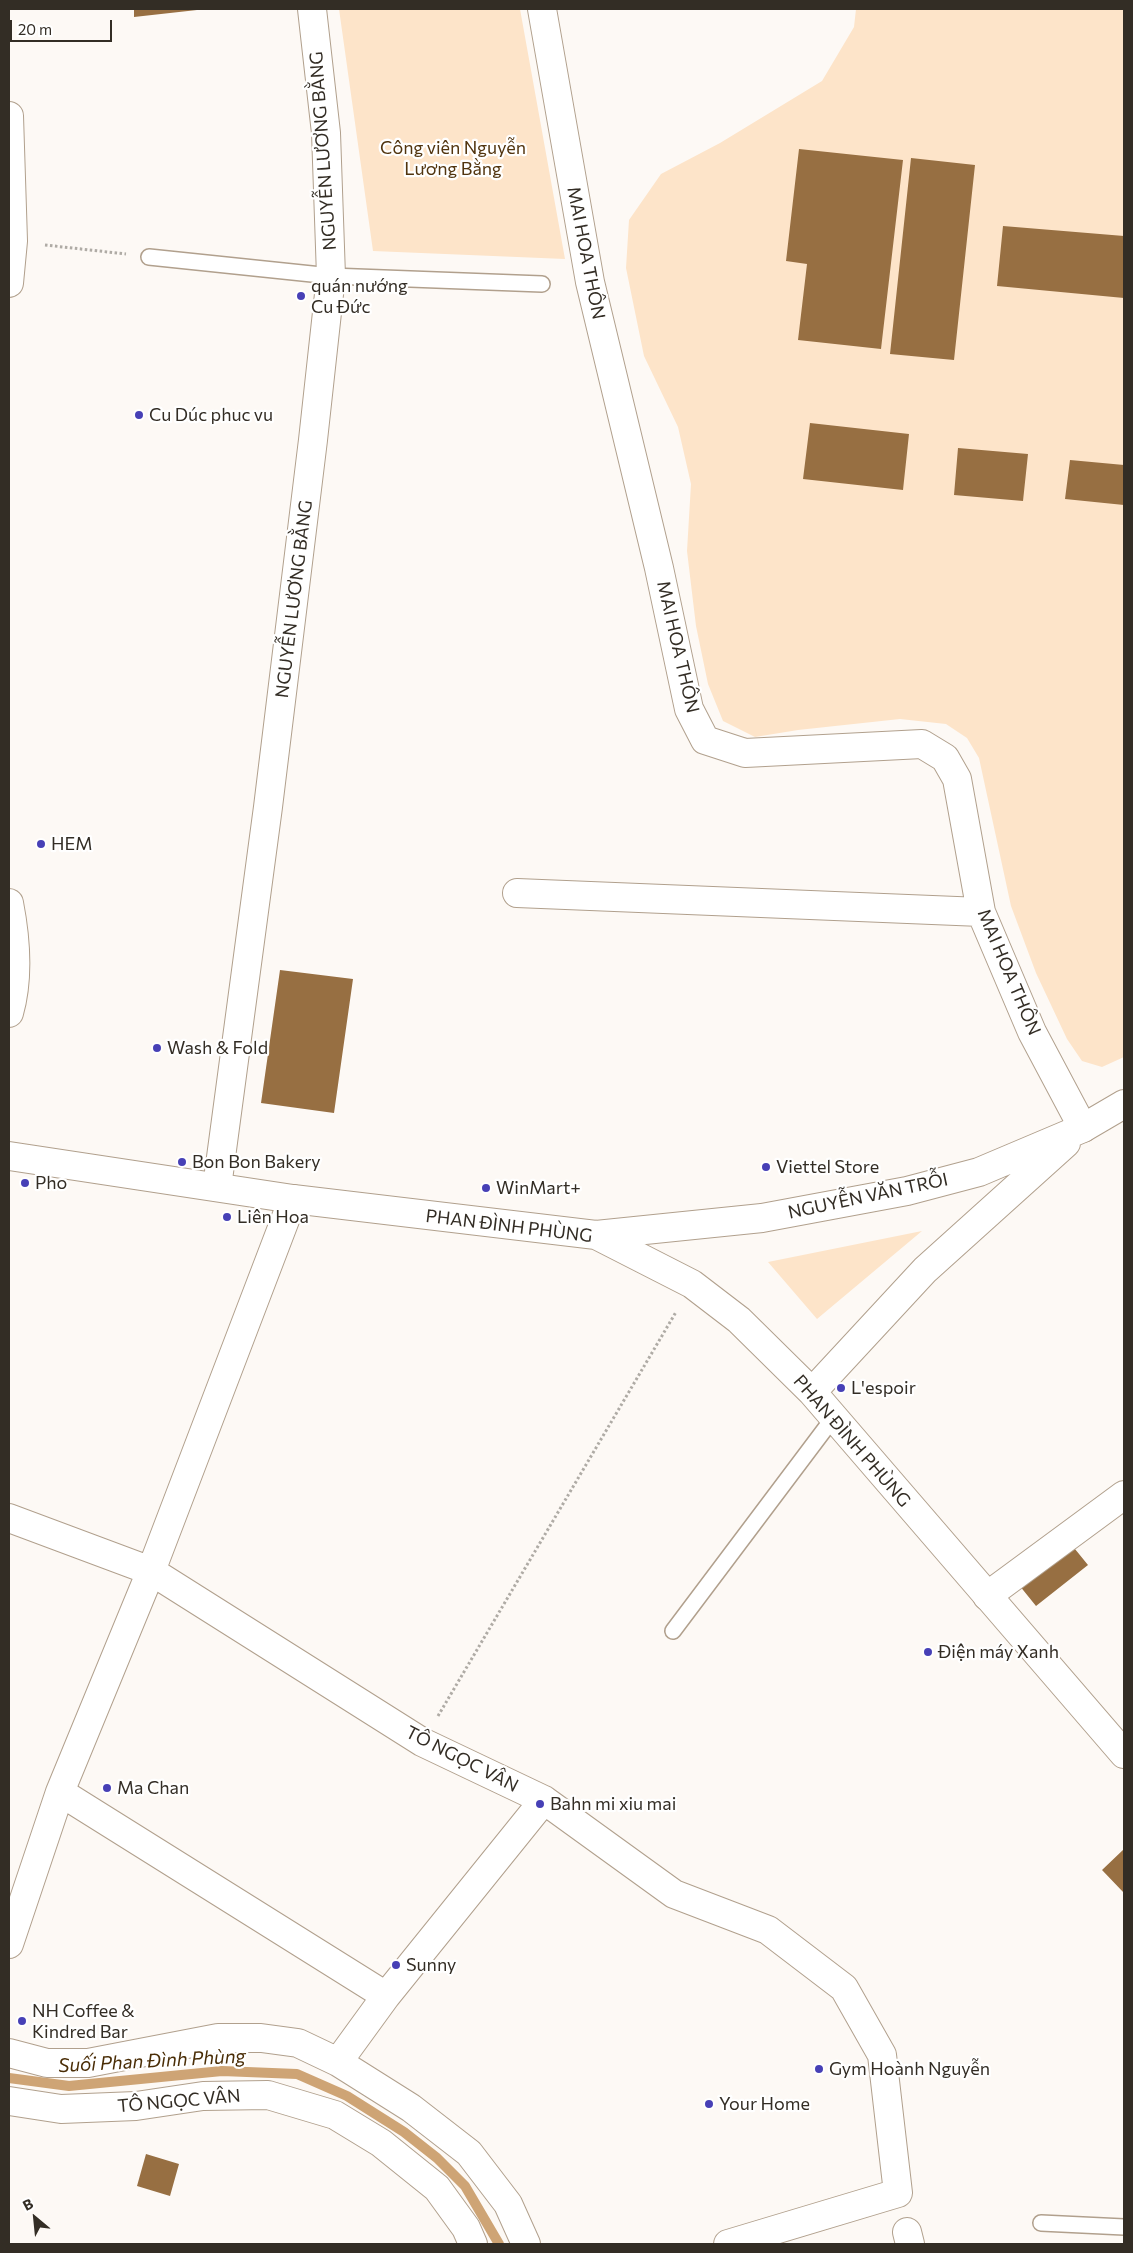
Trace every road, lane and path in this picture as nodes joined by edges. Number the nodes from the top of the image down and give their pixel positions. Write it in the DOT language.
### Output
graph roads {
  1 [pos="312,9"];
  2 [pos="542,9"];
  3 [pos="9,116"];
  4 [pos="11,241"];
  5 [pos="149,256"];
  6 [pos="331,276"];
  7 [pos="9,283"];
  8 [pos="542,284"];
  9 [pos="517,893"];
  10 [pos="9,903"];
  11 [pos="981,912"];
  12 [pos="9,1013"];
  13 [pos="1124,1104"];
  14 [pos="1083,1128"];
  15 [pos="9,1156"];
  16 [pos="217,1187"];
  17 [pos="292,1199"];
  18 [pos="596,1235"];
  19 [pos="692,1284"];
  20 [pos="812,1392"];
  21 [pos="834,1417"];
  22 [pos="1124,1495"];
  23 [pos="9,1518"];
  24 [pos="151,1572"];
  25 [pos="987,1596"];
  26 [pos="673,1631"];
  27 [pos="422,1742"];
  28 [pos="1124,1754"];
  29 [pos="60,1792"];
  30 [pos="544,1800"];
  31 [pos="9,1944"];
  32 [pos="386,1996"];
  33 [pos="9,2053"];
  34 [pos="338,2062"];
  35 [pos="9,2101"];
  36 [pos="1041,2223"];
  37 [pos="1124,2227"];
  38 [pos="473,2244"];
  39 [pos="526,2244"];
  40 [pos="728,2244"];
  1 -- 6 [label="street, NGUYỄN LƯƠNG BẰNG"];
  2 -- 11 [label="street, MAI HOA THÔN"];
  3 -- 4 [label="street"];
  4 -- 5 [label="path"];
  4 -- 7 [label="street"];
  5 -- 6 [label="lane"];
  6 -- 8 [label="lane"];
  6 -- 16 [label="street, NGUYỄN LƯƠNG BẰNG"];
  9 -- 11 [label="street"];
  10 -- 12 [label="street"];
  11 -- 14 [label="street, MAI HOA THÔN"];
  13 -- 14 [label="street, NGUYỄN VĂN TRỖI"];
  14 -- 18 [label="street, NGUYỄN VĂN TRỖI"];
  14 -- 20 [label="street"];
  15 -- 16 [label="street, PHAN ĐÌNH PHÙNG"];
  16 -- 17 [label="street, PHAN ĐÌNH PHÙNG"];
  17 -- 18 [label="street, PHAN ĐÌNH PHÙNG"];
  17 -- 24 [label="street"];
  18 -- 19 [label="street, PHAN ĐÌNH PHÙNG"];
  19 -- 20 [label="street, PHAN ĐÌNH PHÙNG"];
  19 -- 27 [label="path"];
  20 -- 21 [label="street, PHAN ĐÌNH PHÙNG"];
  21 -- 25 [label="street, PHAN ĐÌNH PHÙNG"];
  21 -- 26 [label="lane"];
  22 -- 25 [label="street"];
  23 -- 24 [label="street, TÔ NGỌC VÂN"];
  24 -- 27 [label="street, TÔ NGỌC VÂN"];
  24 -- 29 [label="street"];
  25 -- 28 [label="street, PHAN ĐÌNH PHÙNG"];
  27 -- 30 [label="street, TÔ NGỌC VÂN"];
  29 -- 31 [label="street"];
  29 -- 32 [label="street"];
  30 -- 32 [label="street"];
  30 -- 40 [label="street, TÔ NGỌC VÂN"];
  32 -- 34 [label="street"];
  33 -- 34 [label="street"];
  34 -- 39 [label="street"];
  35 -- 38 [label="street, TÔ NGỌC VÂN"];
  36 -- 37 [label="lane"];
}
